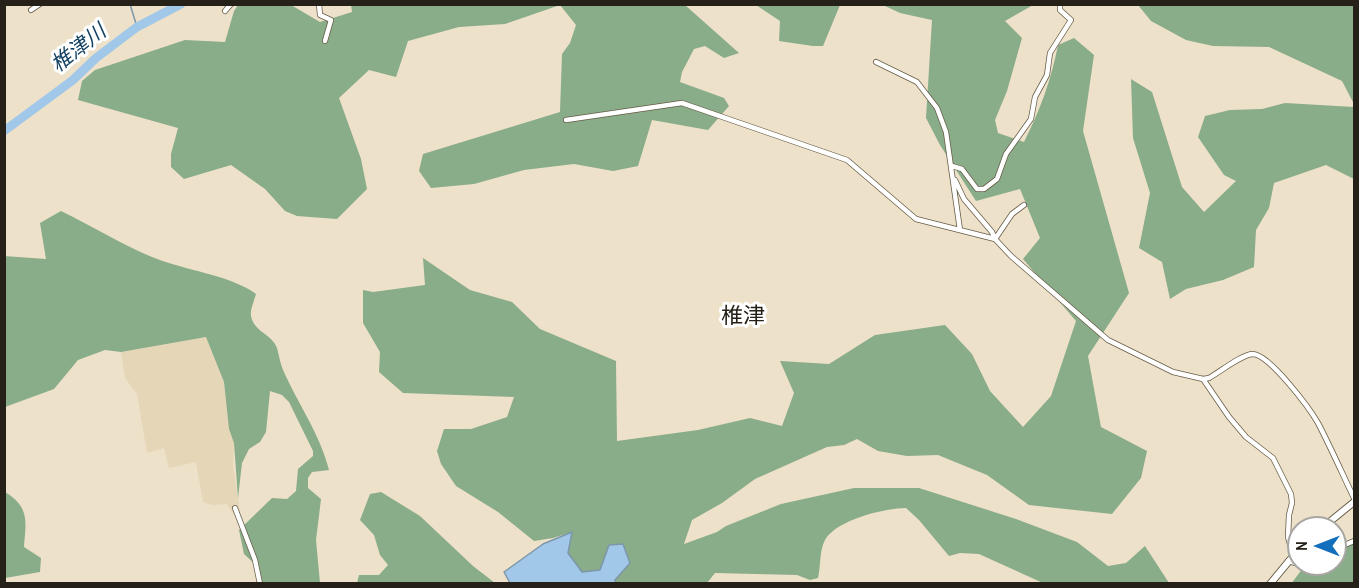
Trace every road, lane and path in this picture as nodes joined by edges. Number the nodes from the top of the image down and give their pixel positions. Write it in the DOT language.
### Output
graph roads {
  1 [pos="40,4"];
  2 [pos="231,4"];
  3 [pos="319,4"];
  4 [pos="1060,4"];
  5 [pos="31,10"];
  6 [pos="225,11"];
  7 [pos="325,41"];
  8 [pos="876,62"];
  9 [pos="566,120"];
  10 [pos="952,166"];
  11 [pos="953,175"];
  12 [pos="963,197"];
  13 [pos="956,198"];
  14 [pos="1024,205"];
  15 [pos="960,230"];
  16 [pos="995,239"];
  17 [pos="1203,379"];
  18 [pos="1354,500"];
  19 [pos="235,508"];
  20 [pos="1289,516"];
  21 [pos="1336,516"];
  22 [pos="1287,563"];
  23 [pos="260,584"];
  24 [pos="1270,584"];
  1 -- 5 [label="street"];
  2 -- 6 [label="street"];
  3 -- 7 [label="street"];
  4 -- 10 [label="street"];
  8 -- 10 [label="street"];
  9 -- 15 [label="street"];
  10 -- 11 [label="street"];
  11 -- 12 [label="street"];
  11 -- 13 [label="street"];
  12 -- 13 [label="street"];
  12 -- 16 [label="street"];
  13 -- 15 [label="street"];
  14 -- 16 [label="street"];
  15 -- 16 [label="street"];
  16 -- 17 [label="street"];
  17 -- 18 [label="street"];
  17 -- 20 [label="street"];
  18 -- 21 [label="street"];
  19 -- 23 [label="street"];
  22 -- 24 [label="street"];
}
